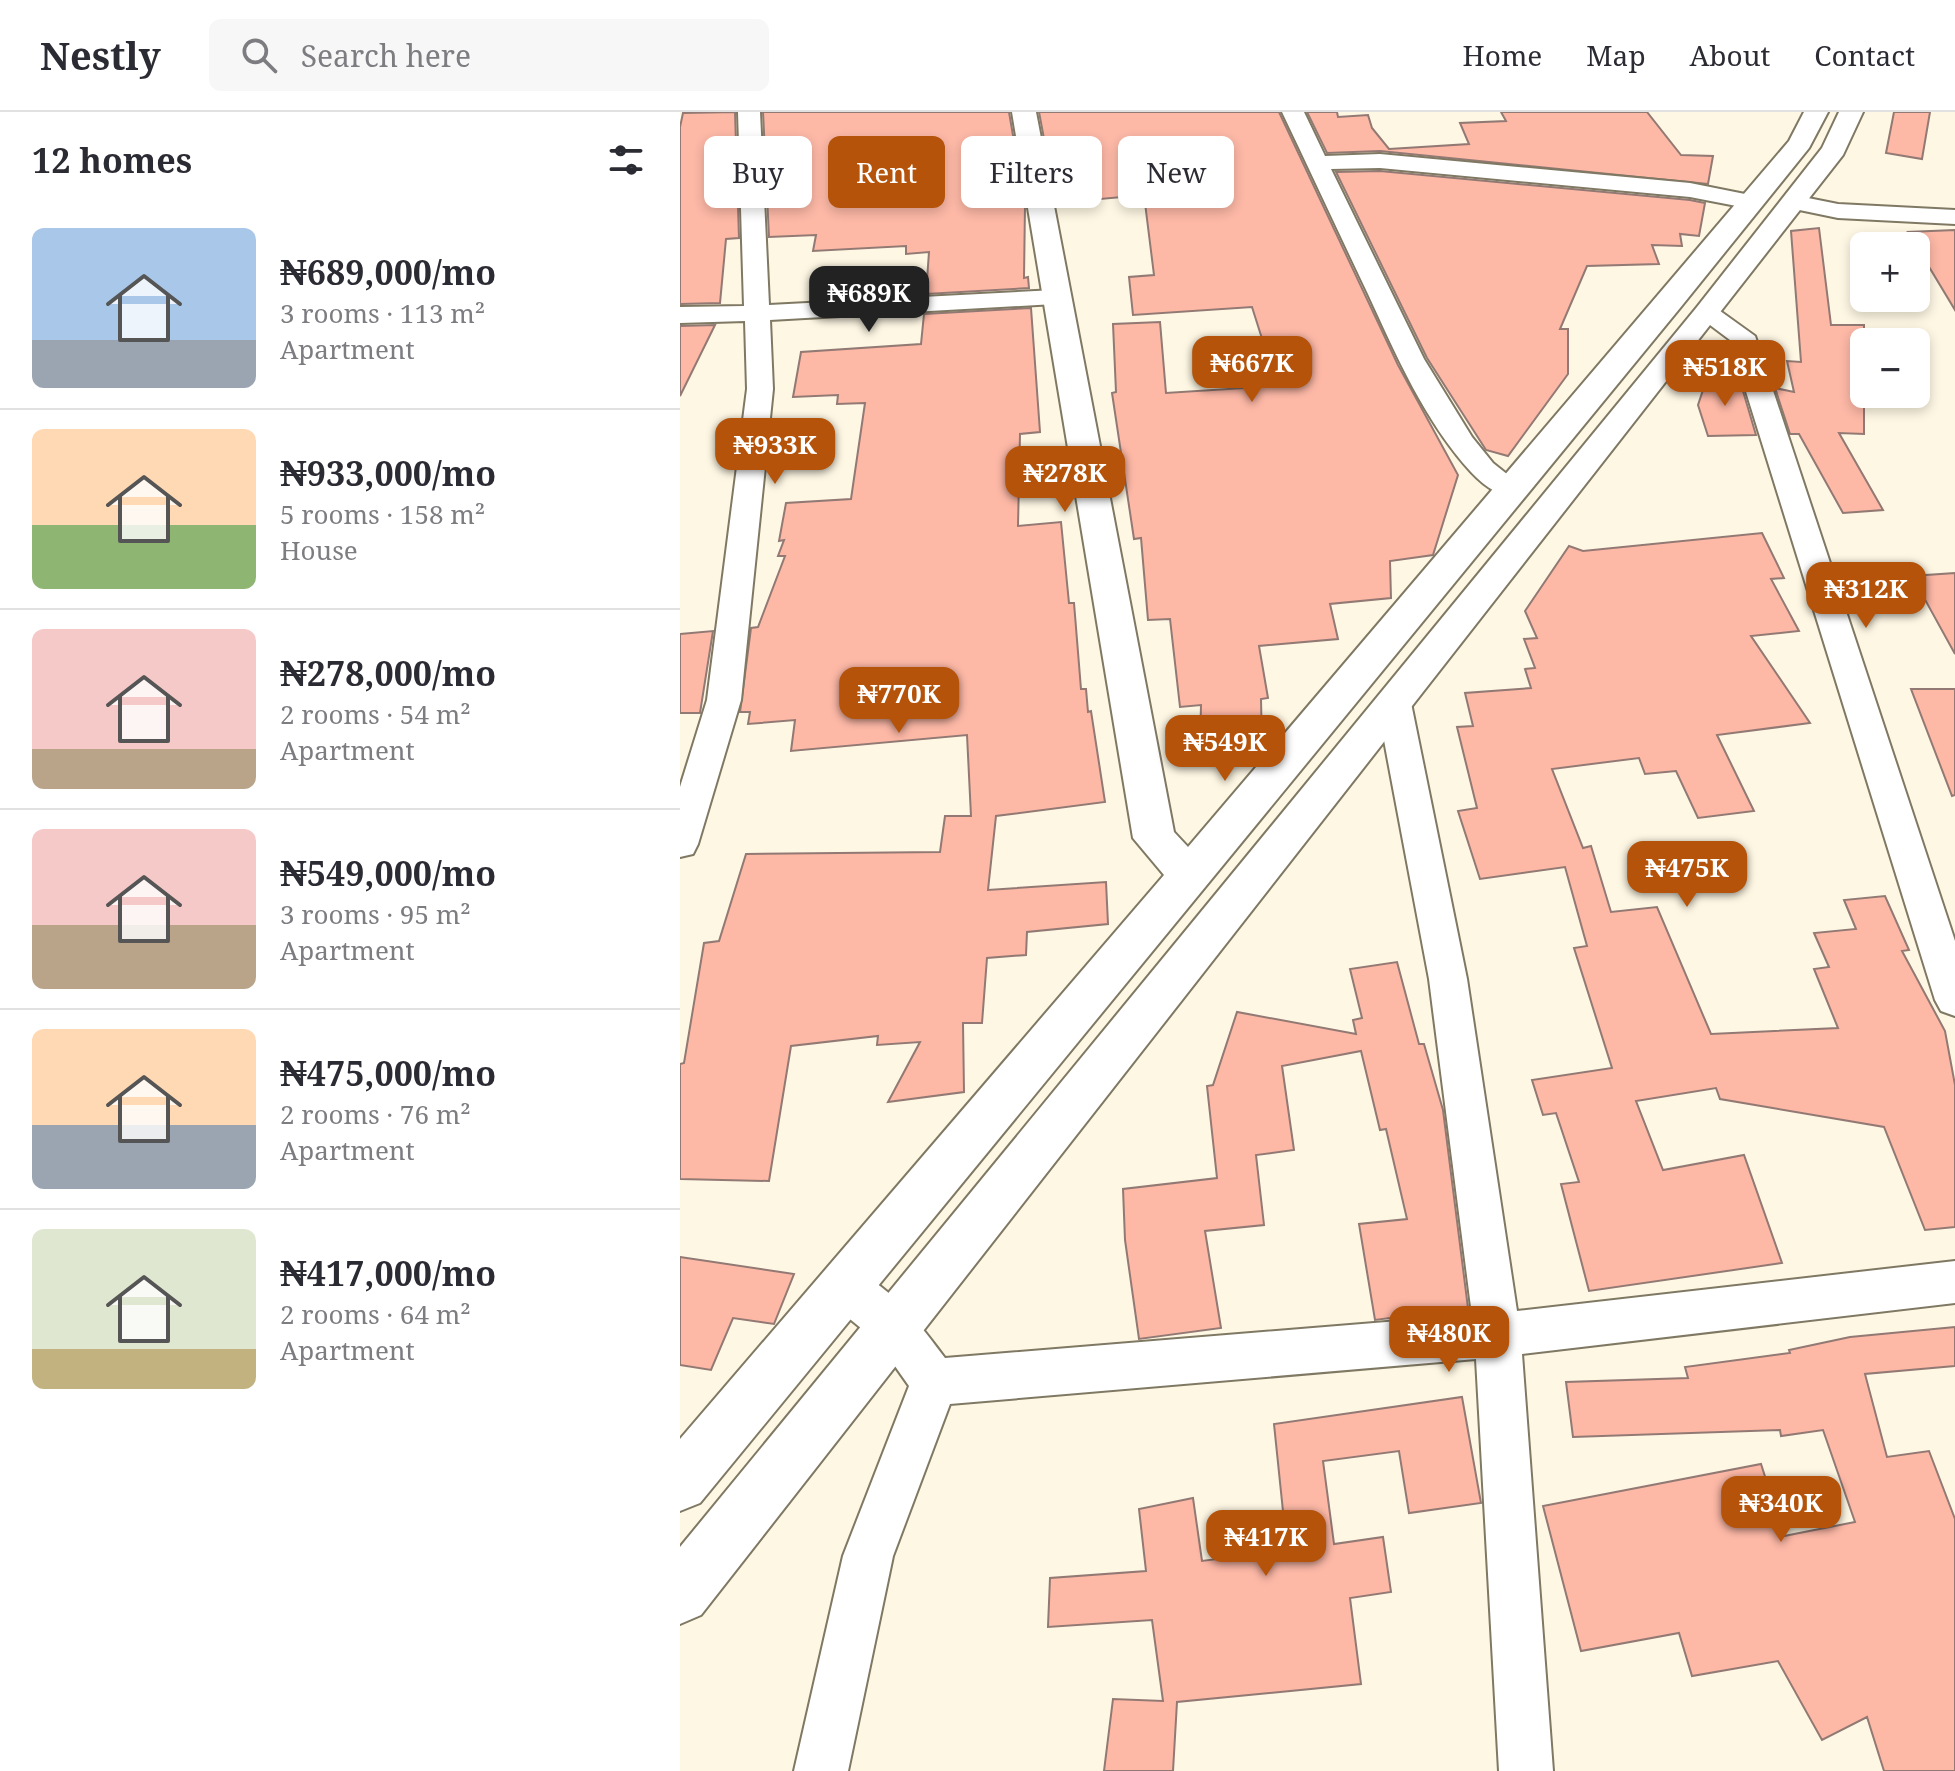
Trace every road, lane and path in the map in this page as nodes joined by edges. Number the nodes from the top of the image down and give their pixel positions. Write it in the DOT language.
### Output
graph roads {
  1 [pos="749,112"];
  2 [pos="1024,112"];
  3 [pos="1293,112"];
  4 [pos="1816,112"];
  5 [pos="1851,112"];
  6 [pos="1320,163"];
  7 [pos="1752,202"];
  8 [pos="1793,202"];
  9 [pos="1955,217"];
  10 [pos="1055,297"];
  11 [pos="756,312"];
  12 [pos="1707,313"];
  13 [pos="680,315"];
  14 [pos="1513,490"];
  15 [pos="1394,703"];
  16 [pos="680,844"];
  17 [pos="1190,875"];
  18 [pos="1955,1000"];
  19 [pos="1955,1282"];
  20 [pos="845,1287"];
  21 [pos="894,1327"];
  22 [pos="1498,1335"];
  23 [pos="934,1382"];
  24 [pos="680,1483"];
  25 [pos="680,1594"];
  26 [pos="821,1771"];
  27 [pos="1526,1771"];
  1 -- 11 [label="street"];
  2 -- 10 [label="main road"];
  3 -- 6 [label="street"];
  4 -- 7 [label="main road"];
  5 -- 8 [label="main road"];
  6 -- 7 [label="street"];
  6 -- 14 [label="street"];
  7 -- 14 [label="main road"];
  8 -- 9 [label="street"];
  8 -- 12 [label="main road"];
  10 -- 11 [label="street"];
  10 -- 17 [label="main road"];
  11 -- 13 [label="street"];
  11 -- 16 [label="street"];
  12 -- 15 [label="main road"];
  12 -- 18 [label="street"];
  14 -- 17 [label="main road"];
  15 -- 21 [label="main road"];
  15 -- 22 [label="street"];
  17 -- 20 [label="main road"];
  19 -- 22 [label="street"];
  20 -- 21 [label="street"];
  20 -- 24 [label="main road"];
  21 -- 23 [label="street"];
  21 -- 25 [label="main road"];
  22 -- 23 [label="street"];
  22 -- 27 [label="street"];
  23 -- 26 [label="street"];
}
